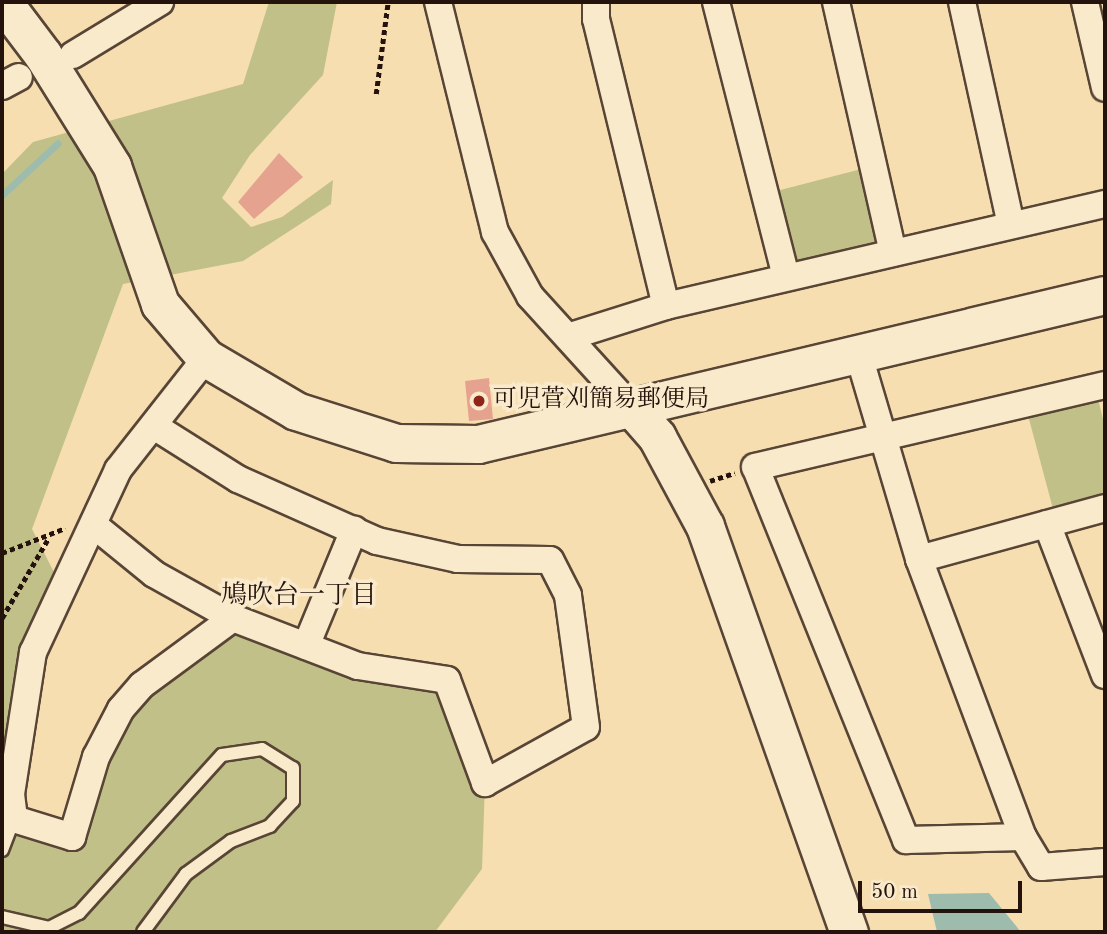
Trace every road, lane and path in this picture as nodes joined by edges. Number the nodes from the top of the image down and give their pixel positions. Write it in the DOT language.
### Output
graph roads {
  1 [pos="3,2"];
  2 [pos="160,2"];
  3 [pos="388,2"];
  4 [pos="438,2"];
  5 [pos="596,2"];
  6 [pos="716,2"];
  7 [pos="836,2"];
  8 [pos="962,2"];
  9 [pos="1085,2"];
  10 [pos="73,55"];
  11 [pos="1105,88"];
  12 [pos="376,94"];
  13 [pos="1105,204"];
  14 [pos="1011,225"];
  15 [pos="893,253"];
  16 [pos="786,277"];
  17 [pos="1105,295"];
  18 [pos="666,306"];
  19 [pos="571,336"];
  20 [pos="859,356"];
  21 [pos="206,358"];
  22 [pos="1105,385"];
  23 [pos="631,407"];
  24 [pos="154,426"];
  25 [pos="881,439"];
  26 [pos="755,467"];
  27 [pos="686,488"];
  28 [pos="1105,508"];
  29 [pos="1047,524"];
  30 [pos="95,526"];
  31 [pos="354,530"];
  32 [pos="48,539"];
  33 [pos="2,553"];
  34 [pos="919,559"];
  35 [pos="2,618"];
  36 [pos="233,618"];
  37 [pos="306,646"];
  38 [pos="1105,675"];
  39 [pos="14,819"];
  40 [pos="1023,837"];
  41 [pos="2,850"];
  42 [pos="1105,862"];
  43 [pos="2,917"];
  44 [pos="845,919"];
  45 [pos="143,932"];
  1 -- 21 [label="street"];
  2 -- 10 [label="street"];
  3 -- 12 [label="path"];
  4 -- 19 [label="street"];
  5 -- 18 [label="street"];
  6 -- 16 [label="street"];
  7 -- 15 [label="street"];
  8 -- 14 [label="street"];
  9 -- 11 [label="street"];
  13 -- 14 [label="street"];
  14 -- 15 [label="street"];
  15 -- 16 [label="street"];
  16 -- 18 [label="street"];
  17 -- 20 [label="street"];
  18 -- 19 [label="street"];
  19 -- 23 [label="street"];
  20 -- 23 [label="street"];
  20 -- 25 [label="street"];
  21 -- 23 [label="street"];
  21 -- 24 [label="street"];
  22 -- 25 [label="street"];
  23 -- 27 [label="street"];
  24 -- 30 [label="street"];
  24 -- 31 [label="street"];
  25 -- 26 [label="street"];
  25 -- 34 [label="street"];
  26 -- 27 [label="path"];
  26 -- 40 [label="street"];
  27 -- 44 [label="street"];
  28 -- 29 [label="street"];
  29 -- 34 [label="street"];
  29 -- 38 [label="street"];
  30 -- 32 [label="path"];
  30 -- 36 [label="street"];
  30 -- 39 [label="street"];
  31 -- 37 [label="street"];
  31 -- 37 [label="street"];
  32 -- 33 [label="path"];
  32 -- 35 [label="path"];
  34 -- 40 [label="street"];
  36 -- 37 [label="street"];
  36 -- 39 [label="street"];
  39 -- 41 [label="lane"];
  40 -- 42 [label="street"];
  43 -- 45 [label="lane"];
}
